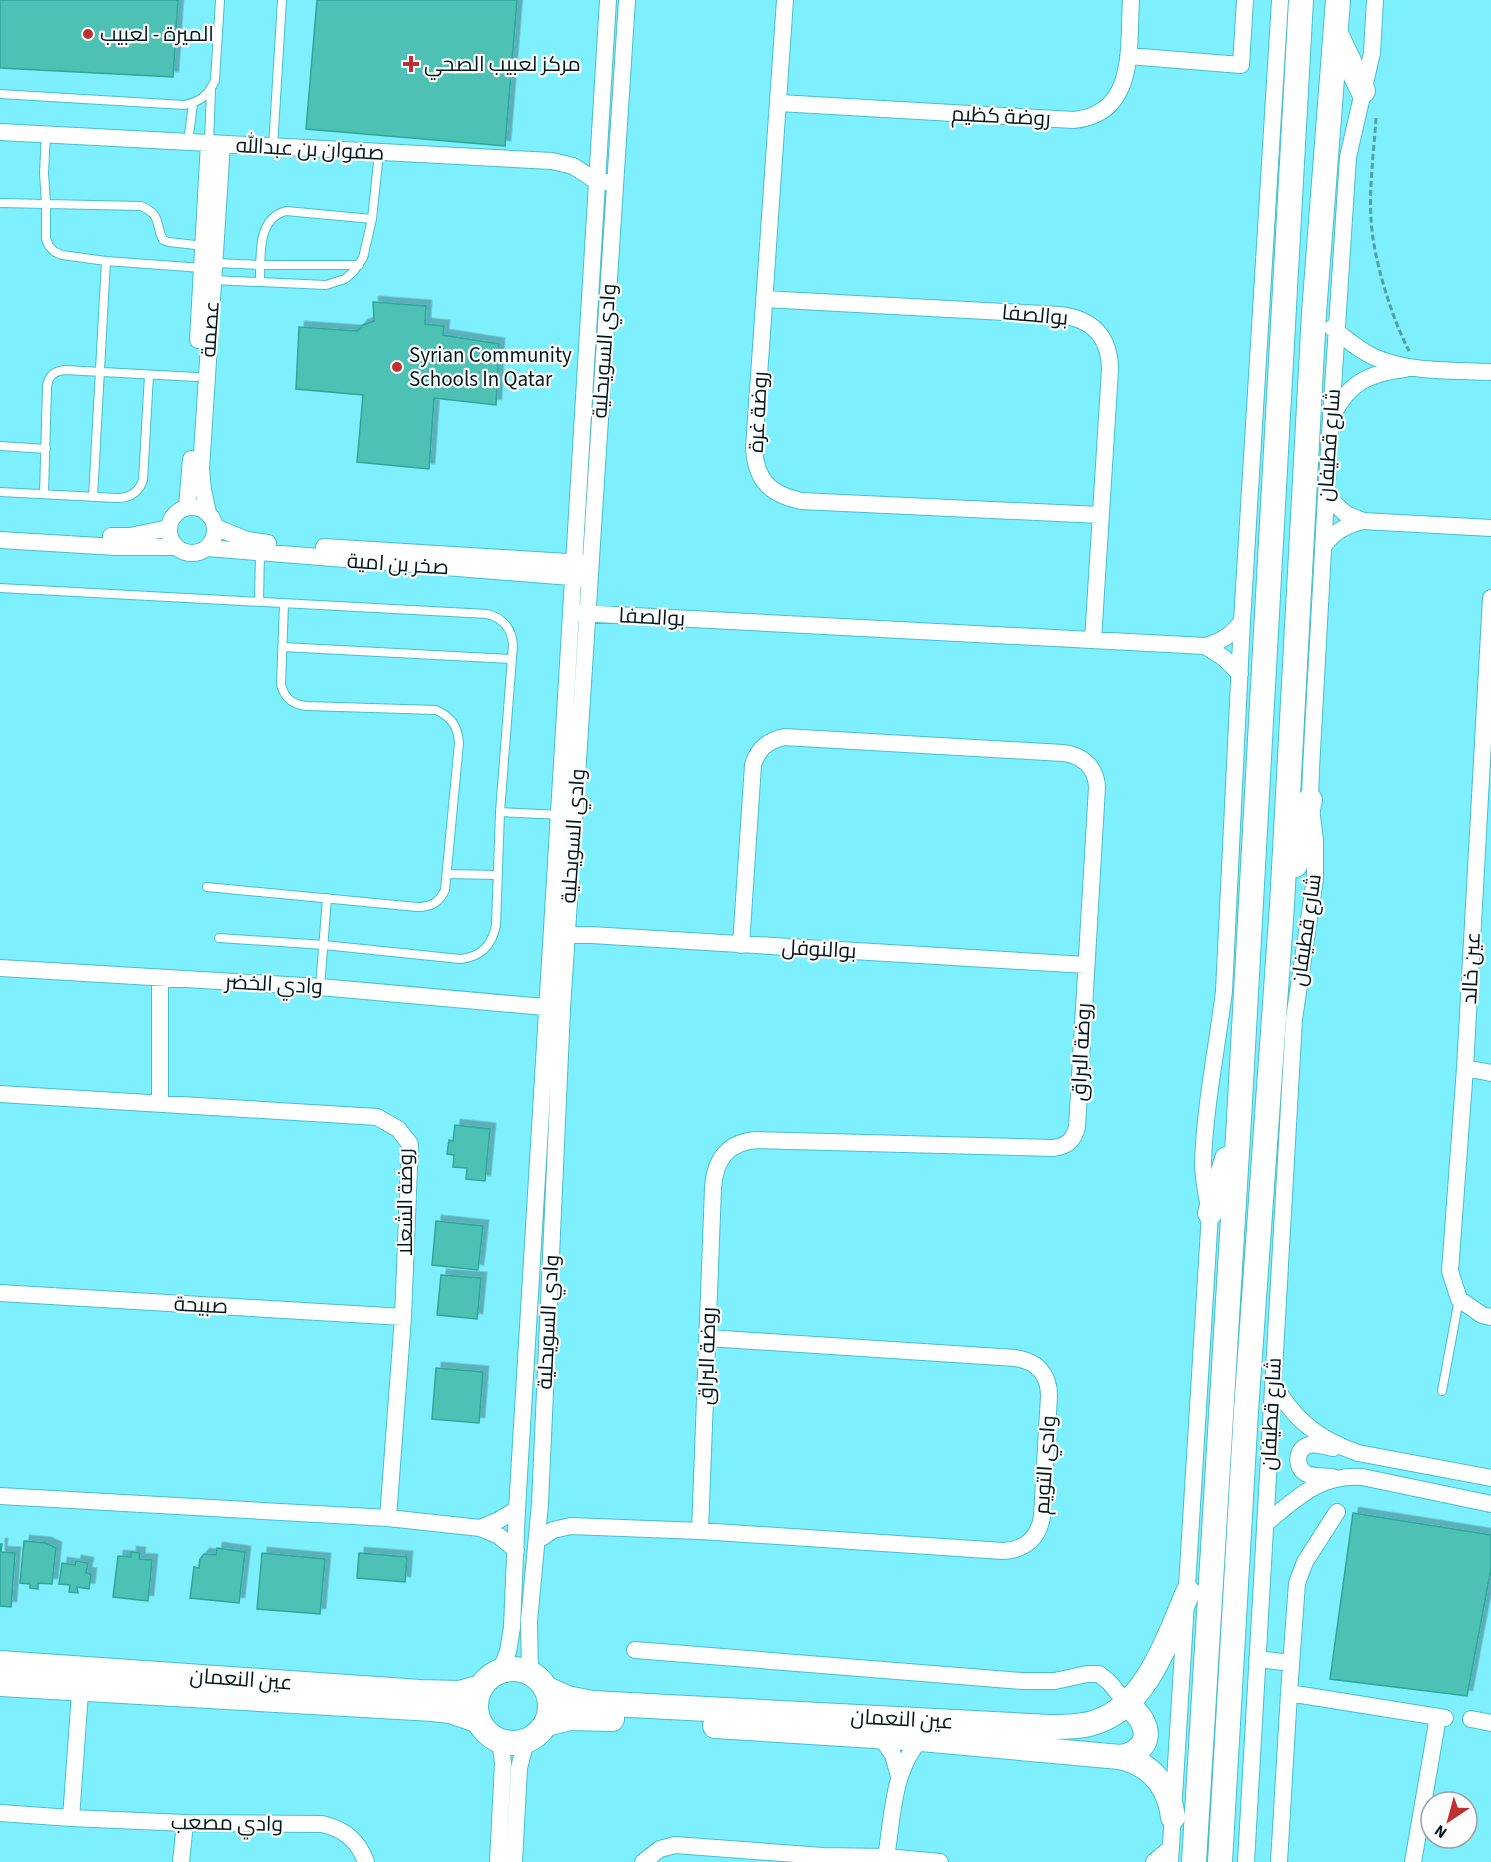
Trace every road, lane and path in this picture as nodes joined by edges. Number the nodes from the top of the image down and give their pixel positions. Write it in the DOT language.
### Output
graph roads {
  1 [pos="220,0"];
  2 [pos="282,0"];
  3 [pos="608,0"];
  4 [pos="627,0"];
  5 [pos="785,0"];
  6 [pos="1131,0"];
  7 [pos="1245,0"];
  8 [pos="1280,0"];
  9 [pos="1301,0"];
  10 [pos="1338,0"];
  11 [pos="1375,0"];
  12 [pos="1336,34"];
  13 [pos="1128,56"];
  14 [pos="211,89"];
  15 [pos="1363,91"];
  16 [pos="0,94"];
  17 [pos="779,103"];
  18 [pos="193,104"];
  19 [pos="1376,112"];
  20 [pos="0,132"];
  21 [pos="46,135"];
  22 [pos="189,142"];
  23 [pos="216,144"];
  24 [pos="273,147"];
  25 [pos="379,153"];
  26 [pos="596,181"];
  27 [pos="615,183"];
  28 [pos="0,202"];
  29 [pos="46,203"];
  30 [pos="372,219"];
  31 [pos="204,246"];
  32 [pos="106,261"];
  33 [pos="260,265"];
  34 [pos="359,265"];
  35 [pos="210,270"];
  36 [pos="260,282"];
  37 [pos="764,299"];
  38 [pos="1314,313"];
  39 [pos="1337,332"];
  40 [pos="1418,368"];
  41 [pos="100,372"];
  42 [pos="1491,372"];
  43 [pos="149,375"];
  44 [pos="196,377"];
  45 [pos="1332,417"];
  46 [pos="0,446"];
  47 [pos="46,449"];
  48 [pos="0,492"];
  49 [pos="44,494"];
  50 [pos="1326,496"];
  51 [pos="93,497"];
  52 [pos="187,507"];
  53 [pos="1100,515"];
  54 [pos="212,520"];
  55 [pos="1363,521"];
  56 [pos="169,528"];
  57 [pos="1491,528"];
  58 [pos="0,529"];
  59 [pos="0,540"];
  60 [pos="176,547"];
  61 [pos="1323,547"];
  62 [pos="207,548"];
  63 [pos="260,553"];
  64 [pos="581,571"];
  65 [pos="0,588"];
  66 [pos="1491,598"];
  67 [pos="258,602"];
  68 [pos="284,604"];
  69 [pos="578,613"];
  70 [pos="1242,621"];
  71 [pos="1093,640"];
  72 [pos="283,646"];
  73 [pos="1205,646"];
  74 [pos="512,659"];
  75 [pos="1240,674"];
  76 [pos="1310,800"];
  77 [pos="500,812"];
  78 [pos="566,815"];
  79 [pos="447,873"];
  80 [pos="497,876"];
  81 [pos="207,887"];
  82 [pos="327,898"];
  83 [pos="1282,905"];
  84 [pos="559,933"];
  85 [pos="219,938"];
  86 [pos="324,945"];
  87 [pos="741,945"];
  88 [pos="1086,965"];
  89 [pos="0,968"];
  90 [pos="160,978"];
  91 [pos="320,987"];
  92 [pos="554,1008"];
  93 [pos="1465,1068"];
  94 [pos="1491,1073"];
  95 [pos="0,1094"];
  96 [pos="160,1104"];
  97 [pos="1239,1119"];
  98 [pos="1210,1213"];
  99 [pos="0,1293"];
  100 [pos="1459,1299"];
  101 [pos="403,1317"];
  102 [pos="1491,1317"];
  103 [pos="708,1338"];
  104 [pos="1273,1383"];
  105 [pos="1442,1391"];
  106 [pos="1358,1453"];
  107 [pos="1340,1477"];
  108 [pos="1491,1478"];
  109 [pos="0,1496"];
  110 [pos="540,1504"];
  111 [pos="1491,1504"];
  112 [pos="517,1509"];
  113 [pos="1337,1512"];
  114 [pos="388,1518"];
  115 [pos="1265,1524"];
  116 [pos="571,1526"];
  117 [pos="480,1528"];
  118 [pos="700,1531"];
  119 [pos="537,1541"];
  120 [pos="516,1550"];
  121 [pos="1188,1592"];
  122 [pos="635,1650"];
  123 [pos="1257,1659"];
  124 [pos="0,1663"];
  125 [pos="1291,1663"];
  126 [pos="500,1671"];
  127 [pos="81,1678"];
  128 [pos="538,1680"];
  129 [pos="0,1683"];
  130 [pos="481,1687"];
  131 [pos="1289,1693"];
  132 [pos="1127,1704"];
  133 [pos="1471,1719"];
  134 [pos="479,1721"];
  135 [pos="1491,1723"];
  136 [pos="546,1724"];
  137 [pos="880,1737"];
  138 [pos="921,1739"];
  139 [pos="500,1740"];
  140 [pos="526,1741"];
  141 [pos="1120,1756"];
  142 [pos="899,1776"];
  143 [pos="0,1813"];
  144 [pos="1173,1817"];
  145 [pos="71,1818"];
  146 [pos="185,1823"];
  147 [pos="1171,1855"];
  148 [pos="886,1857"];
  149 [pos="823,1859"];
  150 [pos="182,1862"];
  151 [pos="366,1862"];
  152 [pos="498,1862"];
  153 [pos="514,1862"];
  154 [pos="643,1862"];
  155 [pos="940,1862"];
  156 [pos="1154,1862"];
  157 [pos="1194,1862"];
  158 [pos="1220,1862"];
  159 [pos="1246,1862"];
  160 [pos="1279,1862"];
  161 [pos="1413,1862"];
  1 -- 14 [label="lane"];
  2 -- 24 [label="lane"];
  3 -- 26 [label="street, وادي السويحلية"];
  4 -- 27 [label="street, وادي السويحلية"];
  5 -- 17 [label="street, روضة غرة"];
  6 -- 13 [label="street, روضة كظيم"];
  7 -- 13 [label="street"];
  8 -- 70 [label="street"];
  9 -- 97 [label="street"];
  10 -- 12 [label="street, شارع قطيفان"];
  11 -- 15 [label="street, شارع قطيفان"];
  12 -- 15 [label="street"];
  12 -- 38 [label="street, شارع قطيفان"];
  13 -- 17 [label="street, روضة كظيم"];
  14 -- 18 [label="lane"];
  14 -- 23 [label="lane"];
  15 -- 39 [label="street, شارع قطيفان"];
  16 -- 18 [label="lane"];
  17 -- 37 [label="street, روضة غرة"];
  18 -- 22 [label="lane"];
  19 -- 40 [label="path"];
  20 -- 21 [label="street, صفوان بن عبدالله"];
  21 -- 22 [label="street, صفوان بن عبدالله"];
  21 -- 29 [label="lane"];
  22 -- 23 [label="street, صفوان بن عبدالله"];
  23 -- 24 [label="street, صفوان بن عبدالله"];
  23 -- 31 [label="street, عصمة"];
  23 -- 35 [label="street, عصمة"];
  24 -- 25 [label="street, صفوان بن عبدالله"];
  25 -- 26 [label="street, صفوان بن عبدالله"];
  25 -- 30 [label="lane"];
  26 -- 27 [label="street, صفوان بن عبدالله"];
  26 -- 64 [label="street, وادي السويحلية"];
  27 -- 64 [label="street, وادي السويحلية"];
  28 -- 29 [label="lane"];
  29 -- 31 [label="lane"];
  29 -- 32 [label="lane"];
  30 -- 33 [label="lane"];
  30 -- 34 [label="lane"];
  31 -- 35 [label="street, عصمة"];
  32 -- 35 [label="lane"];
  32 -- 41 [label="lane"];
  33 -- 34 [label="lane"];
  33 -- 35 [label="lane"];
  33 -- 36 [label="lane"];
  34 -- 36 [label="lane"];
  35 -- 36 [label="lane"];
  35 -- 44 [label="street, عصمة"];
  35 -- 54 [label="street, عصمة"];
  37 -- 53 [label="street, بوالصفا"];
  37 -- 53 [label="street, روضة غرة"];
  38 -- 39 [label="street"];
  38 -- 83 [label="street, شارع قطيفان"];
  39 -- 40 [label="street"];
  39 -- 45 [label="street, شارع قطيفان"];
  40 -- 42 [label="street"];
  40 -- 45 [label="street"];
  41 -- 43 [label="lane"];
  41 -- 47 [label="lane"];
  41 -- 51 [label="lane"];
  43 -- 44 [label="lane"];
  43 -- 51 [label="lane"];
  44 -- 52 [label="street, عصمة"];
  45 -- 50 [label="street, شارع قطيفان"];
  46 -- 47 [label="lane"];
  47 -- 49 [label="lane"];
  48 -- 49 [label="lane"];
  49 -- 51 [label="lane"];
  50 -- 55 [label="street"];
  50 -- 61 [label="street, شارع قطيفان"];
  52 -- 54 [label="street"];
  52 -- 56 [label="street"];
  53 -- 71 [label="street, بوالصفا"];
  54 -- 62 [label="street"];
  54 -- 64 [label="street, صخر بن امية"];
  55 -- 57 [label="street"];
  55 -- 61 [label="street"];
  56 -- 58 [label="street"];
  56 -- 60 [label="street"];
  59 -- 60 [label="street"];
  60 -- 62 [label="street"];
  61 -- 76 [label="street, شارع قطيفان"];
  62 -- 63 [label="street, صخر بن امية"];
  63 -- 64 [label="street, صخر بن امية"];
  63 -- 67 [label="lane"];
  64 -- 69 [label="street, وادي السويحلية"];
  65 -- 67 [label="lane"];
  66 -- 93 [label="street, عين خالد"];
  67 -- 68 [label="lane"];
  68 -- 72 [label="lane"];
  68 -- 74 [label="lane"];
  69 -- 71 [label="street, بوالصفا"];
  69 -- 78 [label="street, وادي السويحلية"];
  70 -- 73 [label="street, بوالصفا"];
  70 -- 75 [label="street"];
  71 -- 73 [label="street, بوالصفا"];
  72 -- 74 [label="lane"];
  72 -- 79 [label="lane"];
  73 -- 75 [label="street"];
  74 -- 77 [label="lane"];
  75 -- 98 [label="street"];
  76 -- 83 [label="street"];
  76 -- 104 [label="street, شارع قطيفان"];
  77 -- 78 [label="lane"];
  77 -- 80 [label="lane"];
  78 -- 84 [label="street, وادي السويحلية"];
  79 -- 80 [label="lane"];
  79 -- 82 [label="lane"];
  80 -- 86 [label="lane"];
  81 -- 82 [label="lane"];
  82 -- 86 [label="lane"];
  83 -- 158 [label="street, شارع قطيفان"];
  84 -- 87 [label="street, بوالنوفل"];
  84 -- 92 [label="street, وادي السويحلية"];
  85 -- 86 [label="lane"];
  86 -- 91 [label="lane"];
  87 -- 88 [label="street, بوالنوفل"];
  87 -- 88 [label="street, روضة البراق"];
  88 -- 103 [label="street, روضة البراق"];
  89 -- 90 [label="street, وادي الخضر"];
  90 -- 91 [label="street, وادي الخضر"];
  90 -- 96 [label="street"];
  91 -- 92 [label="street, وادي الخضر"];
  92 -- 110 [label="street, وادي السويحلية"];
  92 -- 112 [label="street, وادي السويحلية"];
  93 -- 94 [label="street"];
  93 -- 100 [label="street, عين خالد"];
  95 -- 96 [label="street, روضة الشعلا"];
  96 -- 101 [label="street, روضة الشعلا"];
  97 -- 98 [label="street"];
  97 -- 157 [label="street"];
  98 -- 121 [label="street"];
  99 -- 101 [label="street, صبيحة"];
  100 -- 102 [label="street"];
  100 -- 105 [label="lane"];
  101 -- 114 [label="street, روضة الشعلا"];
  103 -- 118 [label="street, روضة البراق"];
  103 -- 118 [label="street, وادي التويم"];
  104 -- 106 [label="street"];
  104 -- 115 [label="street, شارع قطيفان"];
  106 -- 107 [label="street"];
  106 -- 108 [label="street"];
  107 -- 111 [label="street"];
  107 -- 115 [label="street"];
  109 -- 114 [label="street"];
  110 -- 116 [label="street"];
  110 -- 119 [label="street, وادي السويحلية"];
  112 -- 117 [label="street"];
  112 -- 120 [label="street, وادي السويحلية"];
  113 -- 125 [label="street"];
  114 -- 117 [label="street"];
  115 -- 123 [label="street, شارع قطيفان"];
  116 -- 118 [label="street, وادي التويم"];
  116 -- 119 [label="street, وادي التويم"];
  117 -- 120 [label="street"];
  119 -- 128 [label="street, وادي السويحلية"];
  120 -- 126 [label="street, وادي السويحلية"];
  121 -- 132 [label="street, عين النعمان"];
  121 -- 144 [label="street"];
  122 -- 132 [label="street"];
  123 -- 125 [label="street"];
  123 -- 159 [label="street, شارع قطيفان"];
  124 -- 127 [label="street, عين النعمان"];
  125 -- 131 [label="street"];
  126 -- 128 [label="street"];
  126 -- 130 [label="street"];
  127 -- 129 [label="street, عين النعمان"];
  127 -- 130 [label="street, عين النعمان"];
  127 -- 134 [label="street, عين النعمان"];
  127 -- 145 [label="street"];
  128 -- 132 [label="street, عين النعمان"];
  128 -- 136 [label="street"];
  130 -- 134 [label="street"];
  131 -- 160 [label="street"];
  131 -- 161 [label="street"];
  132 -- 141 [label="street"];
  133 -- 135 [label="street"];
  134 -- 139 [label="street"];
  136 -- 137 [label="street, عين النعمان"];
  136 -- 140 [label="street"];
  137 -- 138 [label="street, عين النعمان"];
  137 -- 142 [label="street"];
  138 -- 141 [label="street, عين النعمان"];
  138 -- 142 [label="street"];
  139 -- 140 [label="street"];
  139 -- 152 [label="street"];
  140 -- 153 [label="street"];
  141 -- 144 [label="street, عين النعمان"];
  142 -- 148 [label="street"];
  143 -- 145 [label="street, وادي مصعب"];
  144 -- 147 [label="street"];
  145 -- 146 [label="street, وادي مصعب"];
  146 -- 150 [label="street"];
  146 -- 151 [label="street, وادي مصعب"];
  147 -- 156 [label="street"];
  148 -- 149 [label="street"];
  148 -- 155 [label="street"];
  149 -- 154 [label="street"];
}
